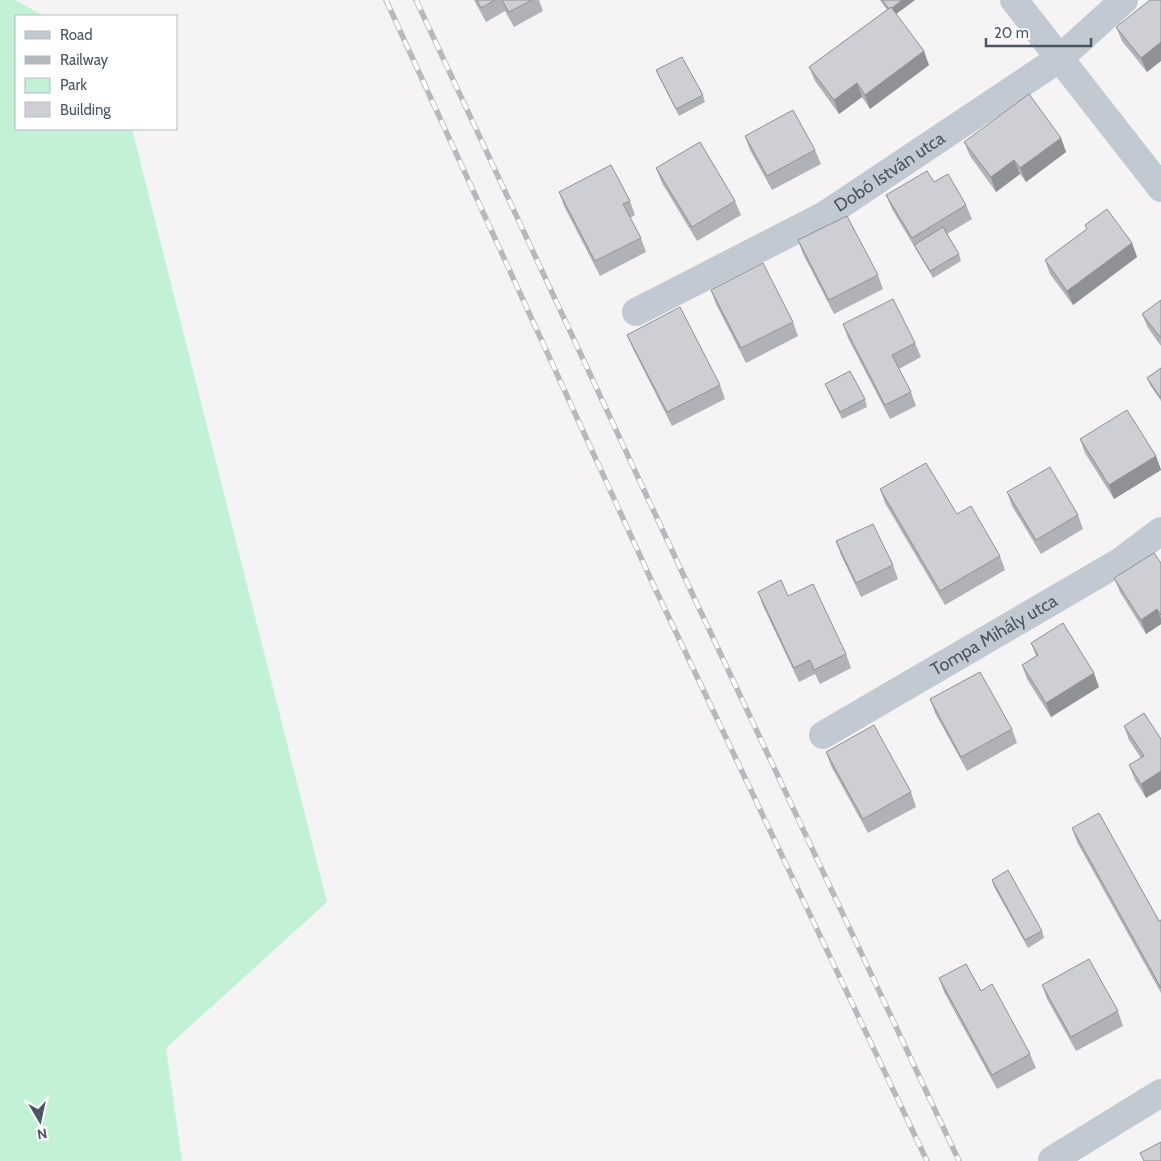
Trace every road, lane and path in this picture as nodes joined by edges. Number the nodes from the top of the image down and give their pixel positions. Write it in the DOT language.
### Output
graph roads {
  1 [pos="1014,0"];
  2 [pos="1124,0"];
  3 [pos="1060,58"];
  4 [pos="1161,188"];
  5 [pos="636,312"];
  6 [pos="1161,531"];
  7 [pos="823,735"];
  8 [pos="1161,1093"];
  9 [pos="1052,1160"];
  1 -- 3 [label="street"];
  2 -- 3 [label="street, Dobó István utca"];
  3 -- 4 [label="street"];
  3 -- 5 [label="street, Dobó István utca"];
  6 -- 7 [label="street, Tompa Mihály utca"];
  8 -- 9 [label="street"];
}
